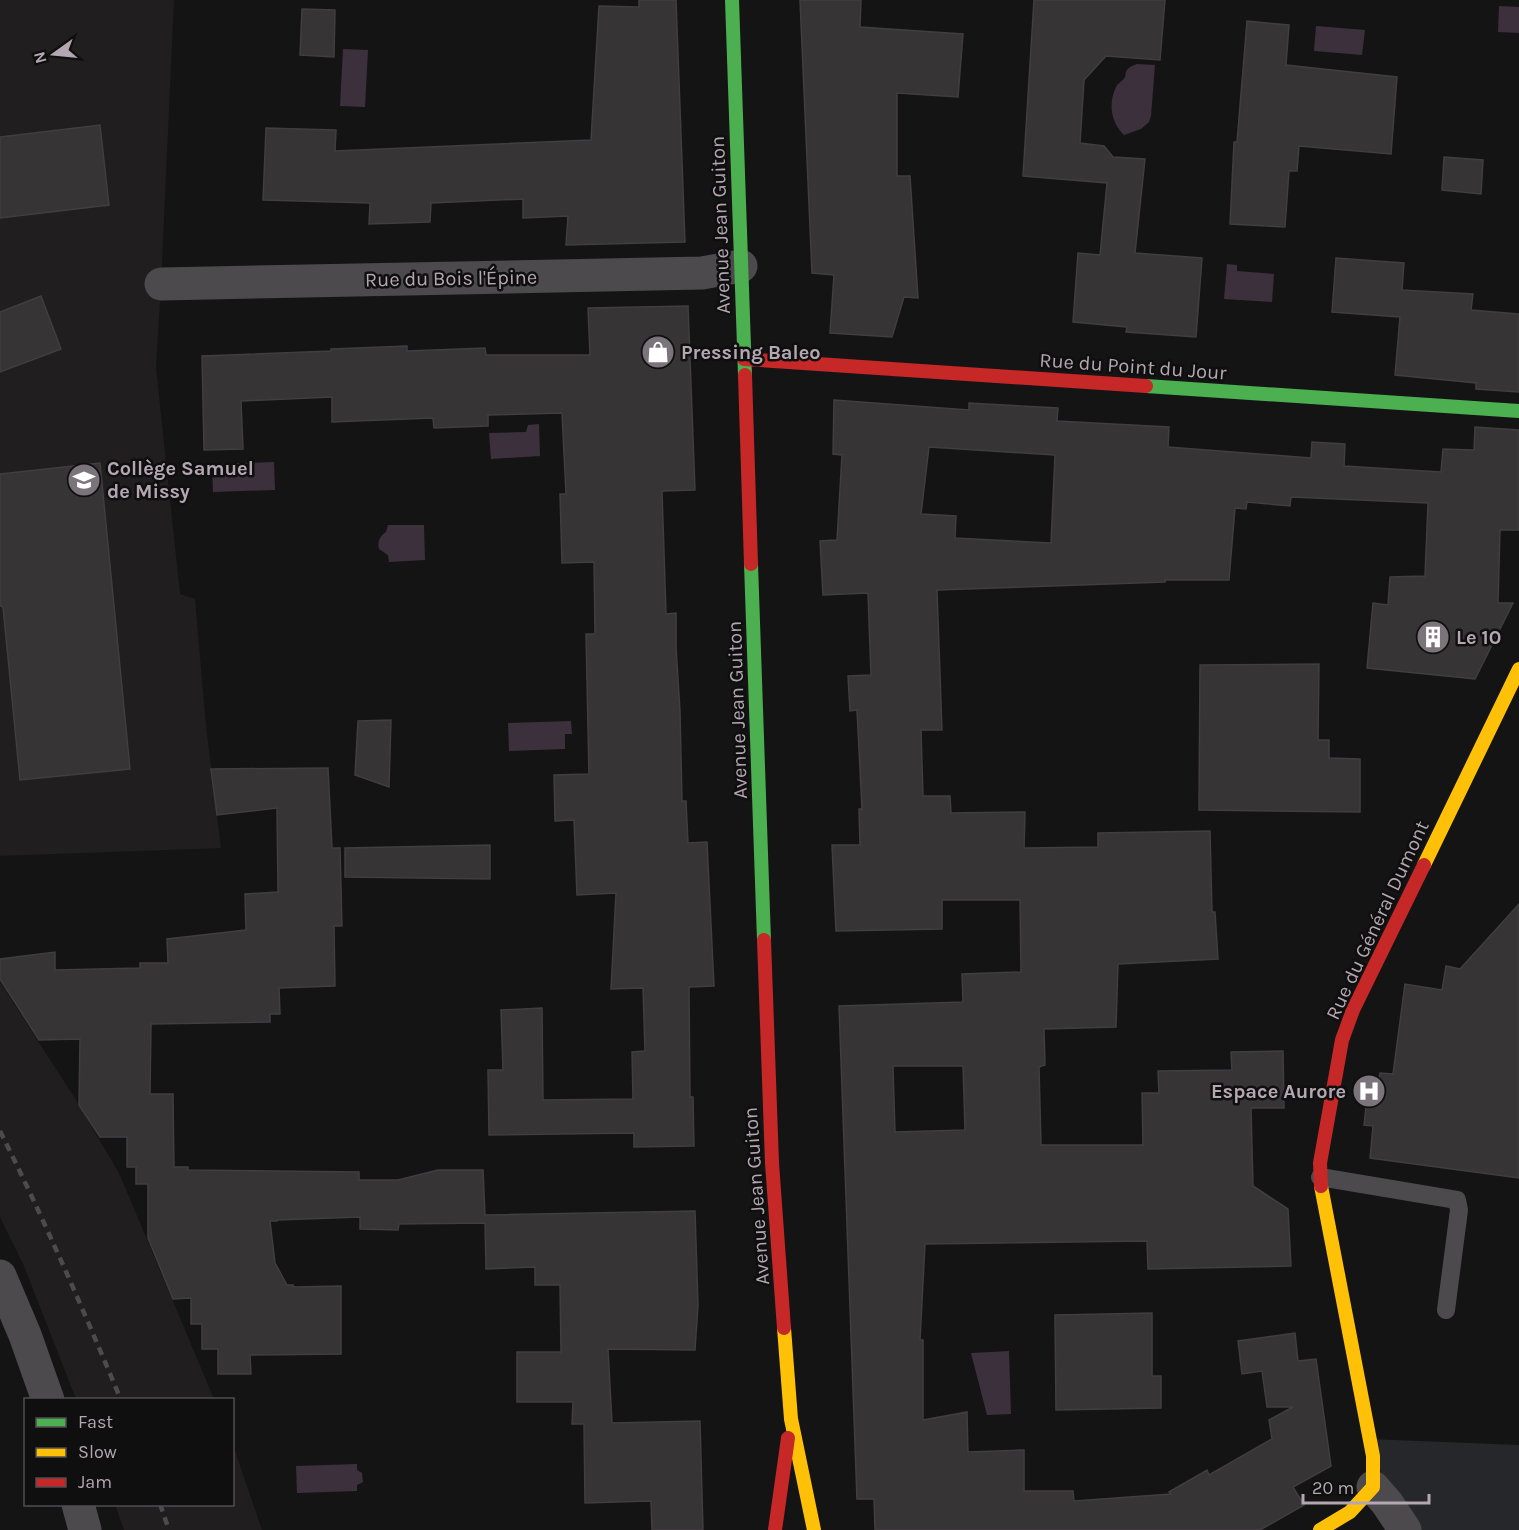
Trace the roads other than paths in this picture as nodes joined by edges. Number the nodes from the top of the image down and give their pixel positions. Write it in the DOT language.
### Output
graph roads {
  1 [pos="732,0"];
  2 [pos="741,266"];
  3 [pos="161,284"];
  4 [pos="744,360"];
  5 [pos="1519,411"];
  6 [pos="1519,669"];
  7 [pos="1320,1178"];
  8 [pos="0,1276"];
  9 [pos="1446,1310"];
  10 [pos="47,1398"];
  11 [pos="791,1419"];
  12 [pos="1373,1487"];
  13 [pos="79,1506"];
  14 [pos="85,1530"];
  15 [pos="775,1530"];
  16 [pos="814,1530"];
  17 [pos="1320,1530"];
  18 [pos="1405,1530"];
  1 -- 2 [label="street, Avenue Jean Guiton"];
  2 -- 3 [label="street, Rue du Bois l'Épine"];
  2 -- 4 [label="street, Avenue Jean Guiton"];
  4 -- 5 [label="street, Rue du Point du Jour"];
  4 -- 11 [label="street, Avenue Jean Guiton"];
  6 -- 7 [label="street, Rue du Général Dumont"];
  7 -- 9 [label="lane"];
  7 -- 12 [label="street, Rue du Général Dumont"];
  8 -- 10 [label="street"];
  11 -- 15 [label="street, Avenue Jean Guiton"];
  11 -- 16 [label="street, Avenue Jean Guiton"];
  12 -- 17 [label="street"];
  12 -- 18 [label="street"];
  13 -- 14 [label="street"];
}
